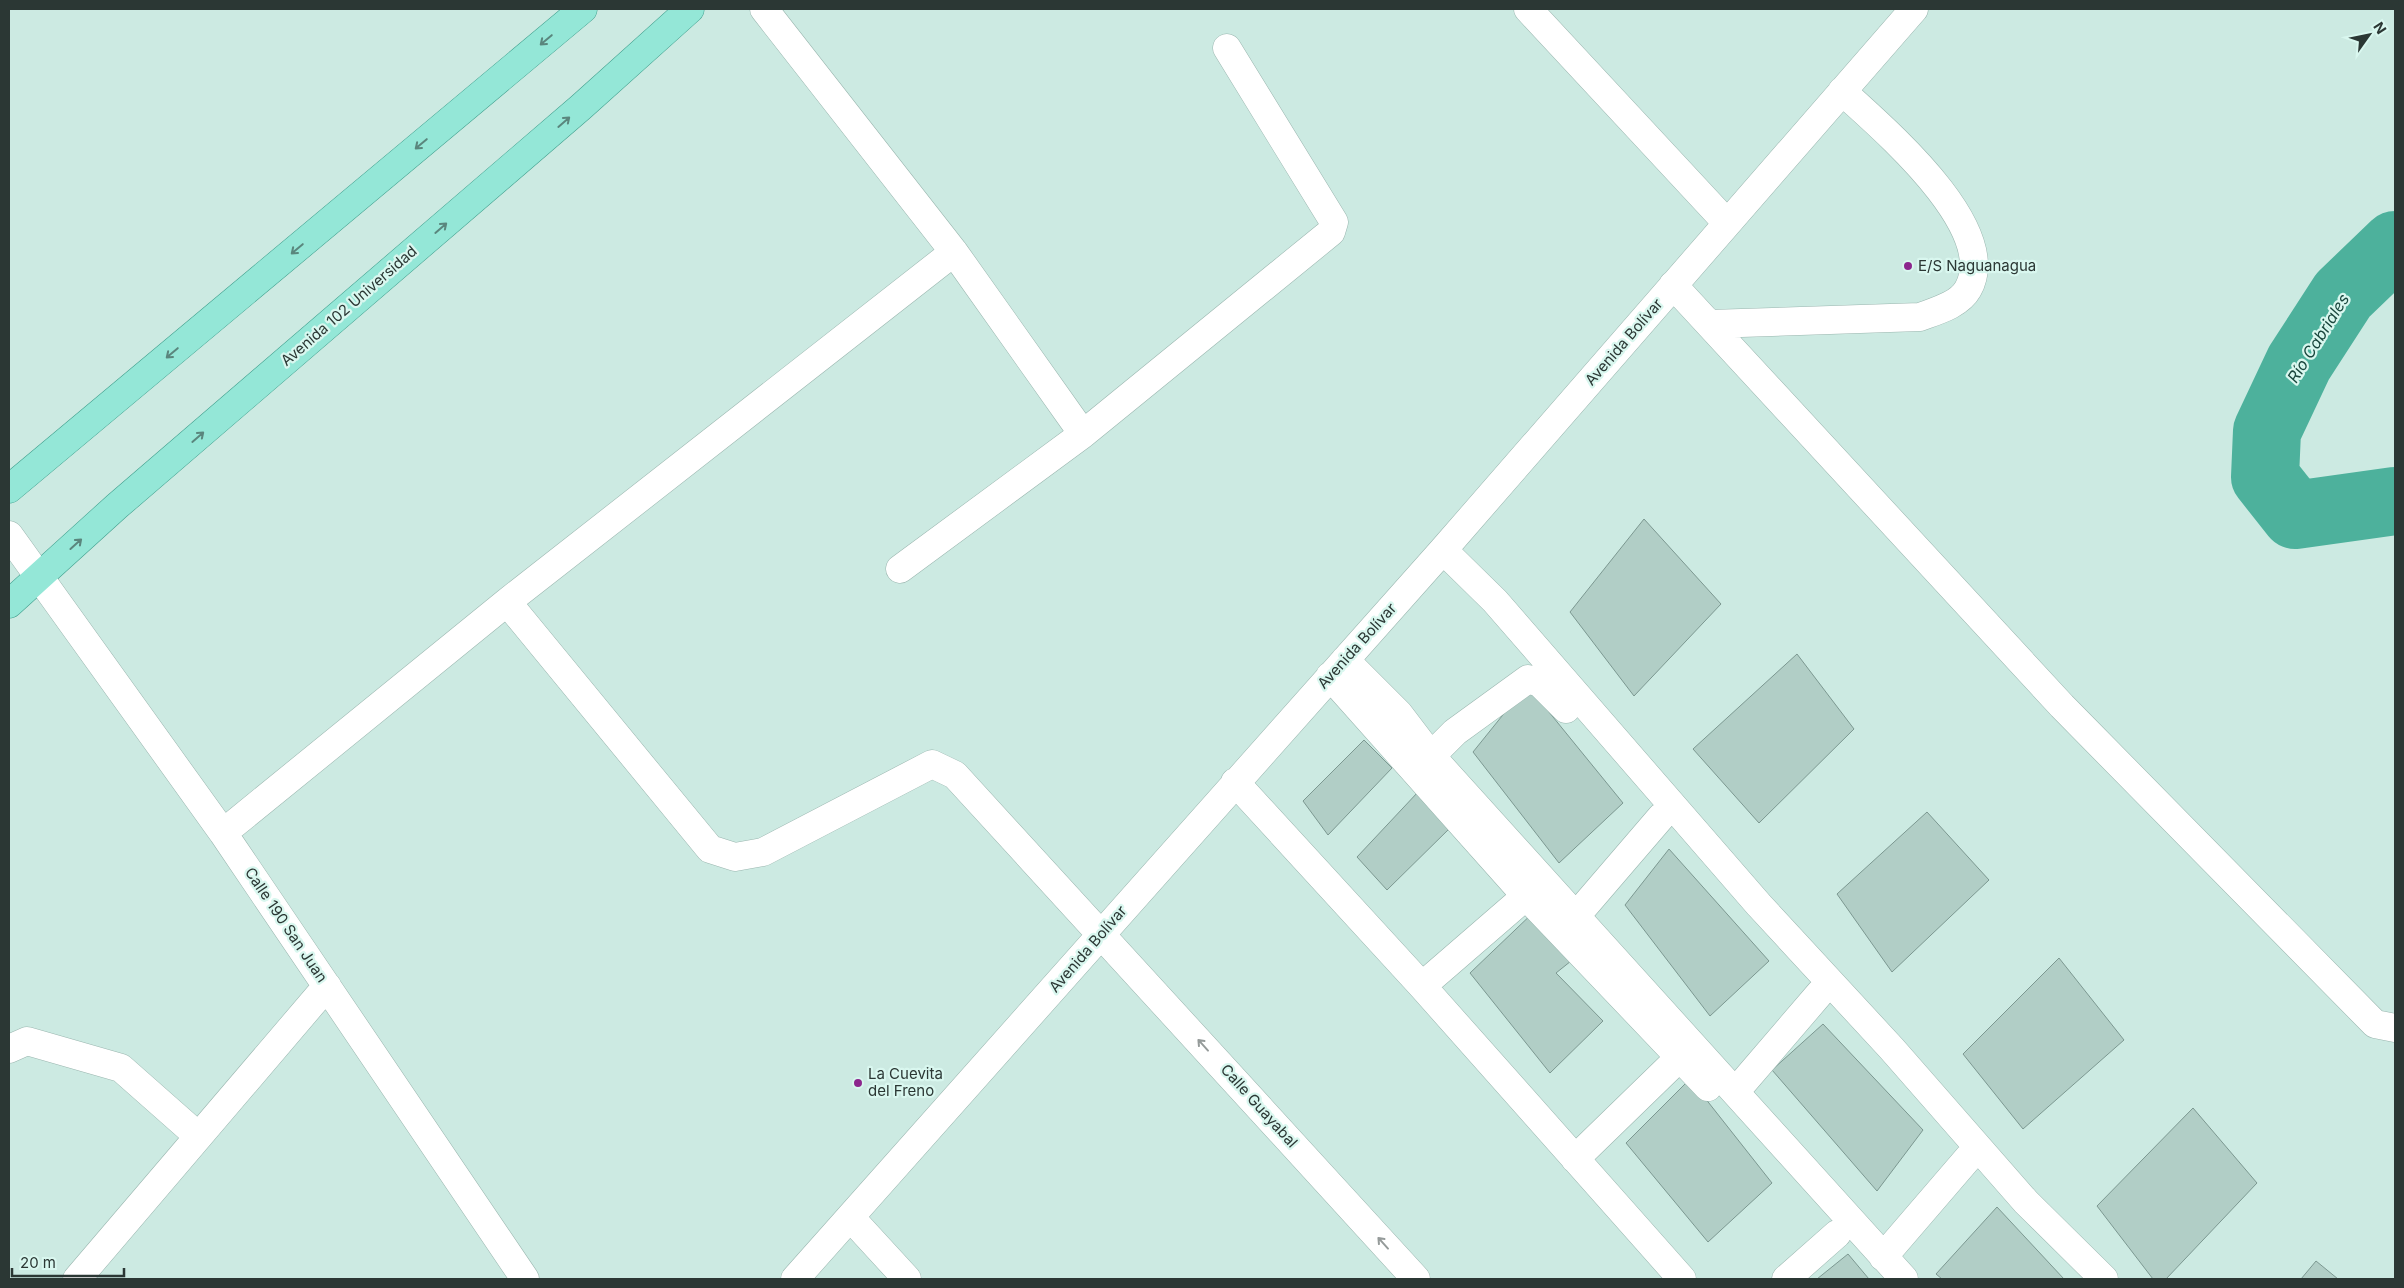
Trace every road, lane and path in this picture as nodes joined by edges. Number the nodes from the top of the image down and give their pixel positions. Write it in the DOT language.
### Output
graph roads {
  1 [pos="583,9"];
  2 [pos="690,9"];
  3 [pos="764,9"];
  4 [pos="1528,9"];
  5 [pos="1914,9"];
  6 [pos="1227,48"];
  7 [pos="1842,91"];
  8 [pos="1728,223"];
  9 [pos="954,252"];
  10 [pos="1673,285"];
  11 [pos="1710,324"];
  12 [pos="1083,434"];
  13 [pos="9,489"];
  14 [pos="9,535"];
  15 [pos="1443,550"];
  16 [pos="900,568"];
  17 [pos="40,576"];
  18 [pos="507,602"];
  19 [pos="9,604"];
  20 [pos="1338,668"];
  21 [pos="1431,756"];
  22 [pos="1235,782"];
  23 [pos="1661,817"];
  24 [pos="223,833"];
  25 [pos="1526,896"];
  26 [pos="1576,916"];
  27 [pos="1102,933"];
  28 [pos="327,986"];
  29 [pos="1422,986"];
  30 [pos="1820,993"];
  31 [pos="2395,1028"];
  32 [pos="9,1049"];
  33 [pos="1679,1058"];
  34 [pos="1736,1091"];
  35 [pos="198,1136"];
  36 [pos="1970,1157"];
  37 [pos="1576,1160"];
  38 [pos="851,1218"];
  39 [pos="1837,1234"];
  40 [pos="1880,1268"];
  41 [pos="77,1279"];
  42 [pos="525,1279"];
  43 [pos="795,1279"];
  44 [pos="907,1279"];
  45 [pos="1416,1279"];
  46 [pos="1682,1279"];
  47 [pos="1786,1279"];
  48 [pos="1904,1279"];
  49 [pos="2082,1279"];
  50 [pos="2104,1279"];
  1 -- 13 [label="main road, one-way"];
  17 -- 2 [label="main road, Avenida 102 Universidad, one-way"];
  3 -- 9 [label="street"];
  4 -- 8 [label="street"];
  5 -- 7 [label="street, Avenida Bolívar"];
  6 -- 12 [label="street"];
  7 -- 8 [label="street, Avenida Bolívar"];
  7 -- 11 [label="street"];
  8 -- 10 [label="street, Avenida Bolívar"];
  9 -- 12 [label="street"];
  9 -- 18 [label="street"];
  10 -- 11 [label="street"];
  10 -- 15 [label="street, Avenida Bolívar"];
  11 -- 31 [label="street"];
  12 -- 16 [label="street"];
  14 -- 17 [label="street, Calle 190 San Juan"];
  15 -- 20 [label="street, Avenida Bolívar"];
  15 -- 50 [label="street"];
  17 -- 19 [label="main road, Avenida 102 Universidad"];
  17 -- 24 [label="street, Calle 190 San Juan"];
  18 -- 24 [label="street"];
  18 -- 27 [label="street, Calle Guayabal"];
  20 -- 21 [label="street"];
  20 -- 22 [label="street, Avenida Bolívar"];
  20 -- 25 [label="street"];
  21 -- 23 [label="street"];
  21 -- 26 [label="street"];
  22 -- 27 [label="street, Avenida Bolívar"];
  22 -- 29 [label="street"];
  23 -- 26 [label="street"];
  23 -- 30 [label="street"];
  24 -- 28 [label="street, Calle 190 San Juan"];
  25 -- 29 [label="street"];
  25 -- 33 [label="street"];
  26 -- 34 [label="street"];
  27 -- 38 [label="street, Avenida Bolívar"];
  45 -- 27 [label="street, Calle Guayabal, one-way"];
  28 -- 35 [label="street"];
  28 -- 42 [label="street, Calle 190 San Juan"];
  29 -- 37 [label="street"];
  30 -- 34 [label="street"];
  30 -- 36 [label="street"];
  32 -- 35 [label="street"];
  33 -- 37 [label="street"];
  33 -- 39 [label="street"];
  34 -- 40 [label="street"];
  35 -- 41 [label="street"];
  36 -- 40 [label="street"];
  36 -- 49 [label="street"];
  37 -- 46 [label="street"];
  38 -- 43 [label="street, Avenida Bolívar"];
  38 -- 44 [label="street"];
  39 -- 40 [label="street"];
  39 -- 47 [label="street"];
  40 -- 48 [label="street"];
}
